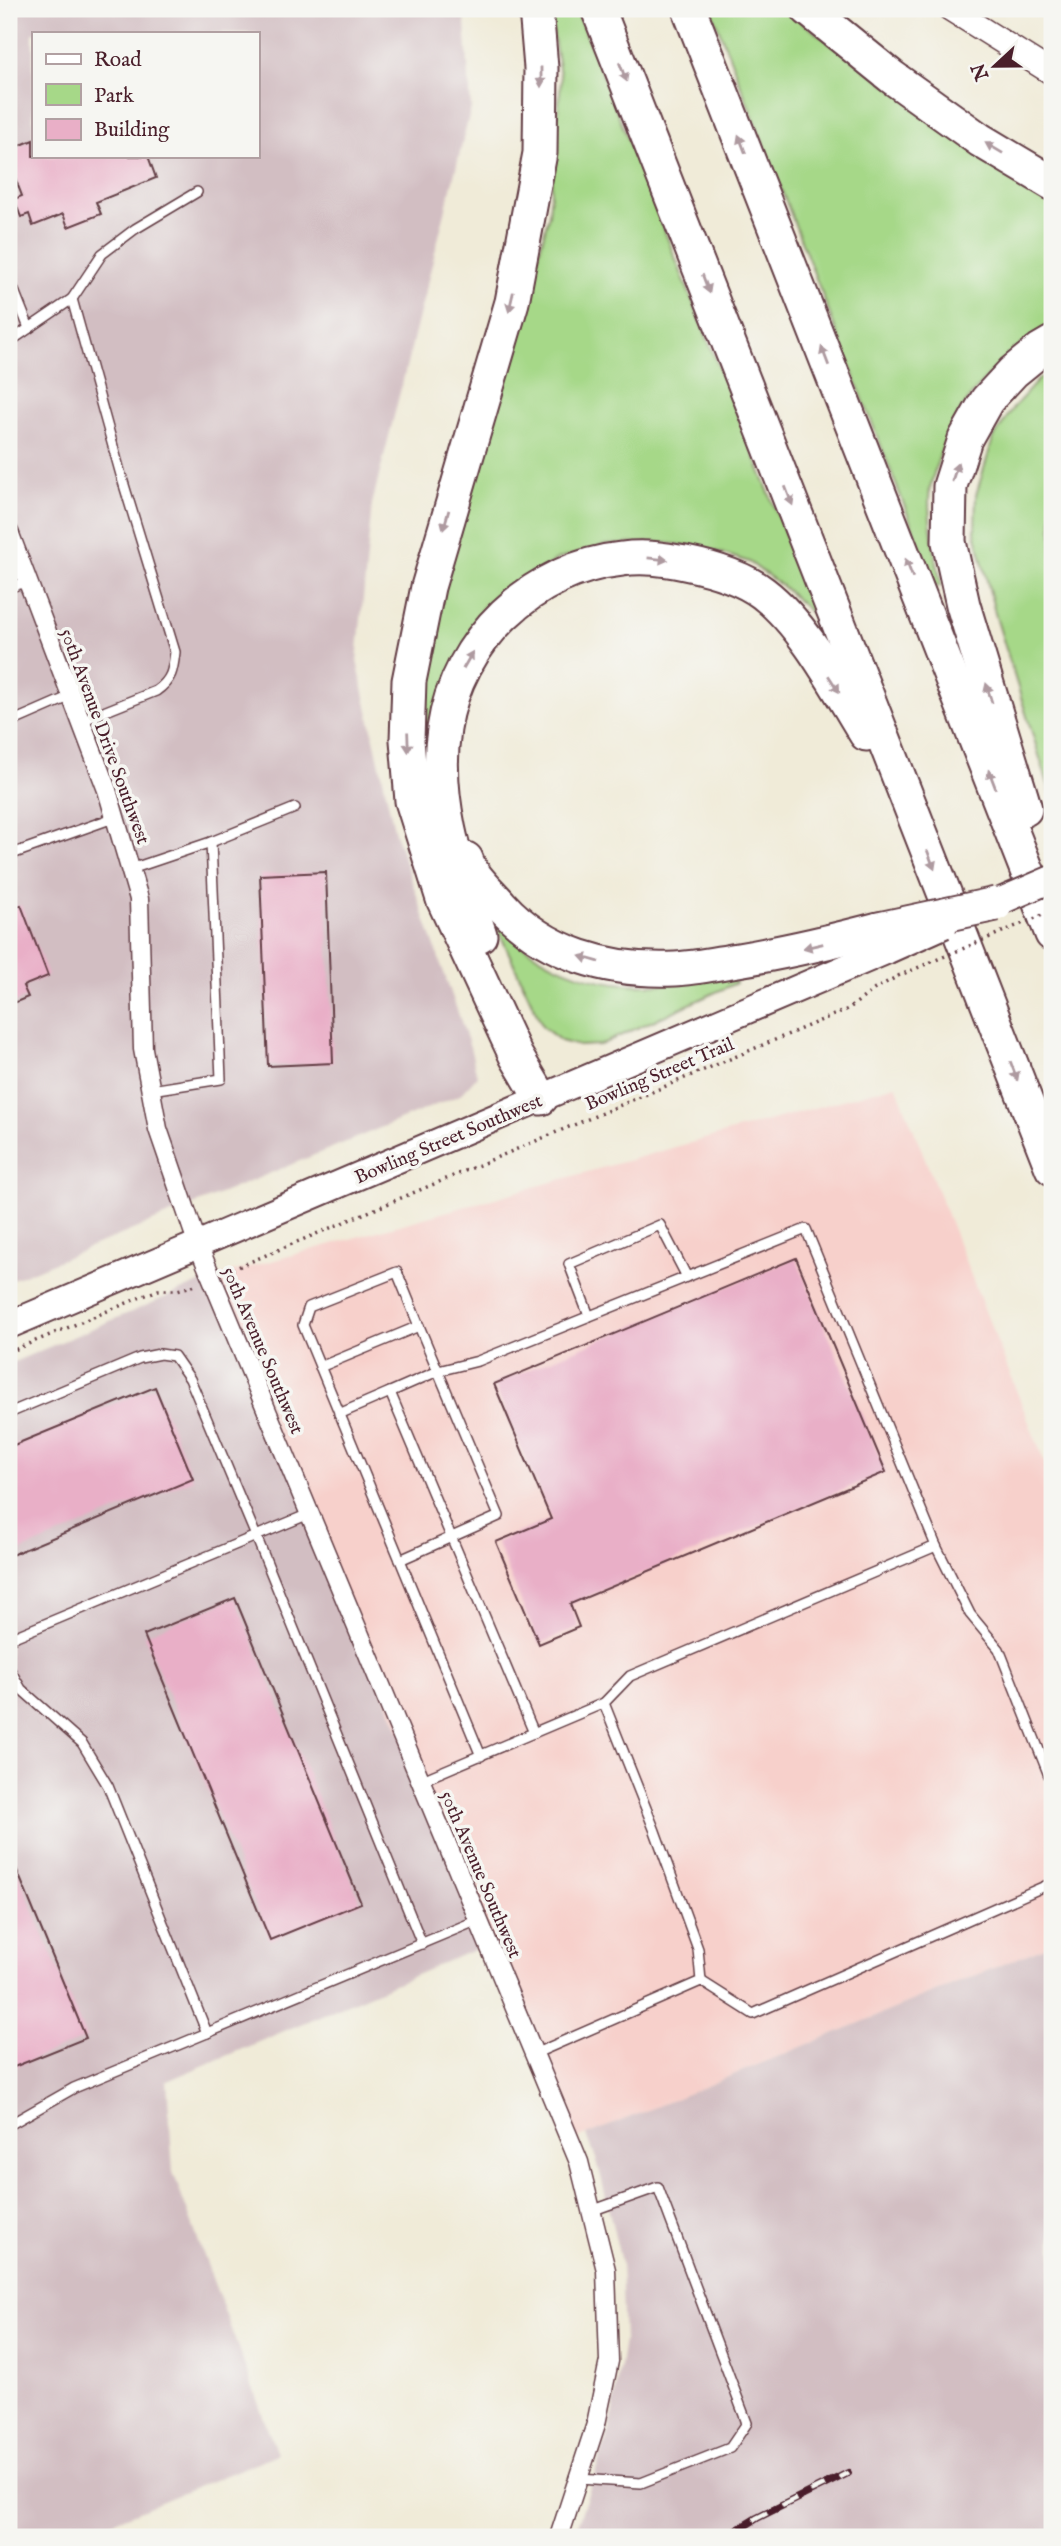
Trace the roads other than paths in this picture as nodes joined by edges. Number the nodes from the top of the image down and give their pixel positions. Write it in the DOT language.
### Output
graph roads {
  1 [pos="536,9"];
  2 [pos="598,9"];
  3 [pos="689,9"];
  4 [pos="808,9"];
  5 [pos="950,9"];
  6 [pos="1052,73"];
  7 [pos="1052,183"];
  8 [pos="197,192"];
  9 [pos="9,278"];
  10 [pos="72,299"];
  11 [pos="29,328"];
  12 [pos="9,342"];
  13 [pos="1052,343"];
  14 [pos="9,532"];
  15 [pos="27,581"];
  16 [pos="9,588"];
  17 [pos="71,696"];
  18 [pos="81,721"];
  19 [pos="9,723"];
  20 [pos="906,796"];
  21 [pos="444,797"];
  22 [pos="295,808"];
  23 [pos="116,817"];
  24 [pos="211,842"];
  25 [pos="9,855"];
  26 [pos="131,869"];
  27 [pos="1052,879"];
  28 [pos="1052,899"];
  29 [pos="996,904"];
  30 [pos="1052,934"];
  31 [pos="884,939"];
  32 [pos="151,1090"];
  33 [pos="541,1098"];
  34 [pos="1052,1168"];
  35 [pos="198,1245"];
  36 [pos="687,1277"];
  37 [pos="589,1316"];
  38 [pos="9,1325"];
  39 [pos="419,1326"];
  40 [pos="320,1367"];
  41 [pos="438,1371"];
  42 [pos="390,1392"];
  43 [pos="9,1413"];
  44 [pos="340,1413"];
  45 [pos="309,1514"];
  46 [pos="256,1536"];
  47 [pos="452,1537"];
  48 [pos="936,1546"];
  49 [pos="400,1560"];
  50 [pos="9,1639"];
  51 [pos="9,1668"];
  52 [pos="604,1703"];
  53 [pos="534,1733"];
  54 [pos="481,1756"];
  55 [pos="420,1782"];
  56 [pos="1052,1783"];
  57 [pos="1052,1883"];
  58 [pos="478,1920"];
  59 [pos="422,1944"];
  60 [pos="701,1981"];
  61 [pos="207,2033"];
  62 [pos="534,2054"];
  63 [pos="9,2126"];
  64 [pos="591,2211"];
  65 [pos="579,2479"];
  66 [pos="559,2537"];
  1 -- 33 [label="highway, one-way"];
  2 -- 20 [label="highway, one-way"];
  30 -- 3 [label="highway, one-way"];
  7 -- 4 [label="highway, one-way"];
  5 -- 6 [label="street"];
  8 -- 10 [label="lane"];
  9 -- 11 [label="lane"];
  10 -- 11 [label="lane"];
  10 -- 18 [label="lane"];
  11 -- 12 [label="lane"];
  28 -- 13 [label="highway, one-way"];
  14 -- 15 [label="street, 50th Avenue Drive Southwest"];
  15 -- 16 [label="lane"];
  15 -- 17 [label="street, 50th Avenue Drive Southwest"];
  17 -- 18 [label="street, 50th Avenue Drive Southwest"];
  17 -- 19 [label="lane"];
  18 -- 23 [label="street, 50th Avenue Drive Southwest"];
  21 -- 20 [label="highway, one-way"];
  20 -- 34 [label="highway, one-way"];
  31 -- 21 [label="highway, one-way"];
  21 -- 33 [label="highway"];
  22 -- 24 [label="lane"];
  23 -- 25 [label="lane"];
  23 -- 26 [label="street, 50th Avenue Drive Southwest"];
  24 -- 26 [label="lane"];
  24 -- 32 [label="lane"];
  26 -- 32 [label="street, 50th Avenue Drive Southwest"];
  27 -- 29 [label="main road, bridge"];
  29 -- 31 [label="highway, bridge"];
  31 -- 33 [label="main road, Bowling Street Southwest"];
  32 -- 35 [label="street, 50th Avenue Drive Southwest"];
  33 -- 35 [label="main road, Bowling Street Southwest"];
  35 -- 38 [label="main road, Bowling Street Southwest"];
  35 -- 45 [label="street, 50th Avenue Southwest"];
  36 -- 37 [label="lane"];
  36 -- 37 [label="lane"];
  36 -- 48 [label="lane"];
  37 -- 41 [label="lane"];
  39 -- 40 [label="lane"];
  39 -- 40 [label="lane"];
  39 -- 41 [label="lane"];
  40 -- 44 [label="lane"];
  41 -- 42 [label="lane"];
  41 -- 47 [label="lane"];
  42 -- 44 [label="lane"];
  42 -- 47 [label="lane"];
  43 -- 46 [label="lane"];
  44 -- 49 [label="lane"];
  45 -- 46 [label="lane"];
  45 -- 55 [label="street, 50th Avenue Southwest"];
  46 -- 50 [label="lane"];
  46 -- 59 [label="lane"];
  47 -- 49 [label="lane"];
  47 -- 53 [label="lane"];
  48 -- 52 [label="lane"];
  48 -- 56 [label="lane"];
  49 -- 54 [label="lane"];
  51 -- 61 [label="lane"];
  52 -- 53 [label="lane"];
  52 -- 60 [label="lane"];
  53 -- 54 [label="lane"];
  54 -- 55 [label="lane"];
  55 -- 58 [label="street, 50th Avenue Southwest"];
  57 -- 60 [label="lane"];
  58 -- 59 [label="lane"];
  58 -- 62 [label="street, 50th Avenue Southwest"];
  59 -- 61 [label="lane"];
  60 -- 62 [label="lane"];
  61 -- 63 [label="lane"];
  62 -- 64 [label="street, 50th Avenue Southwest"];
  64 -- 65 [label="street, 50th Avenue Southwest"];
  64 -- 65 [label="lane"];
  65 -- 66 [label="street, 50th Avenue Southwest"];
}
